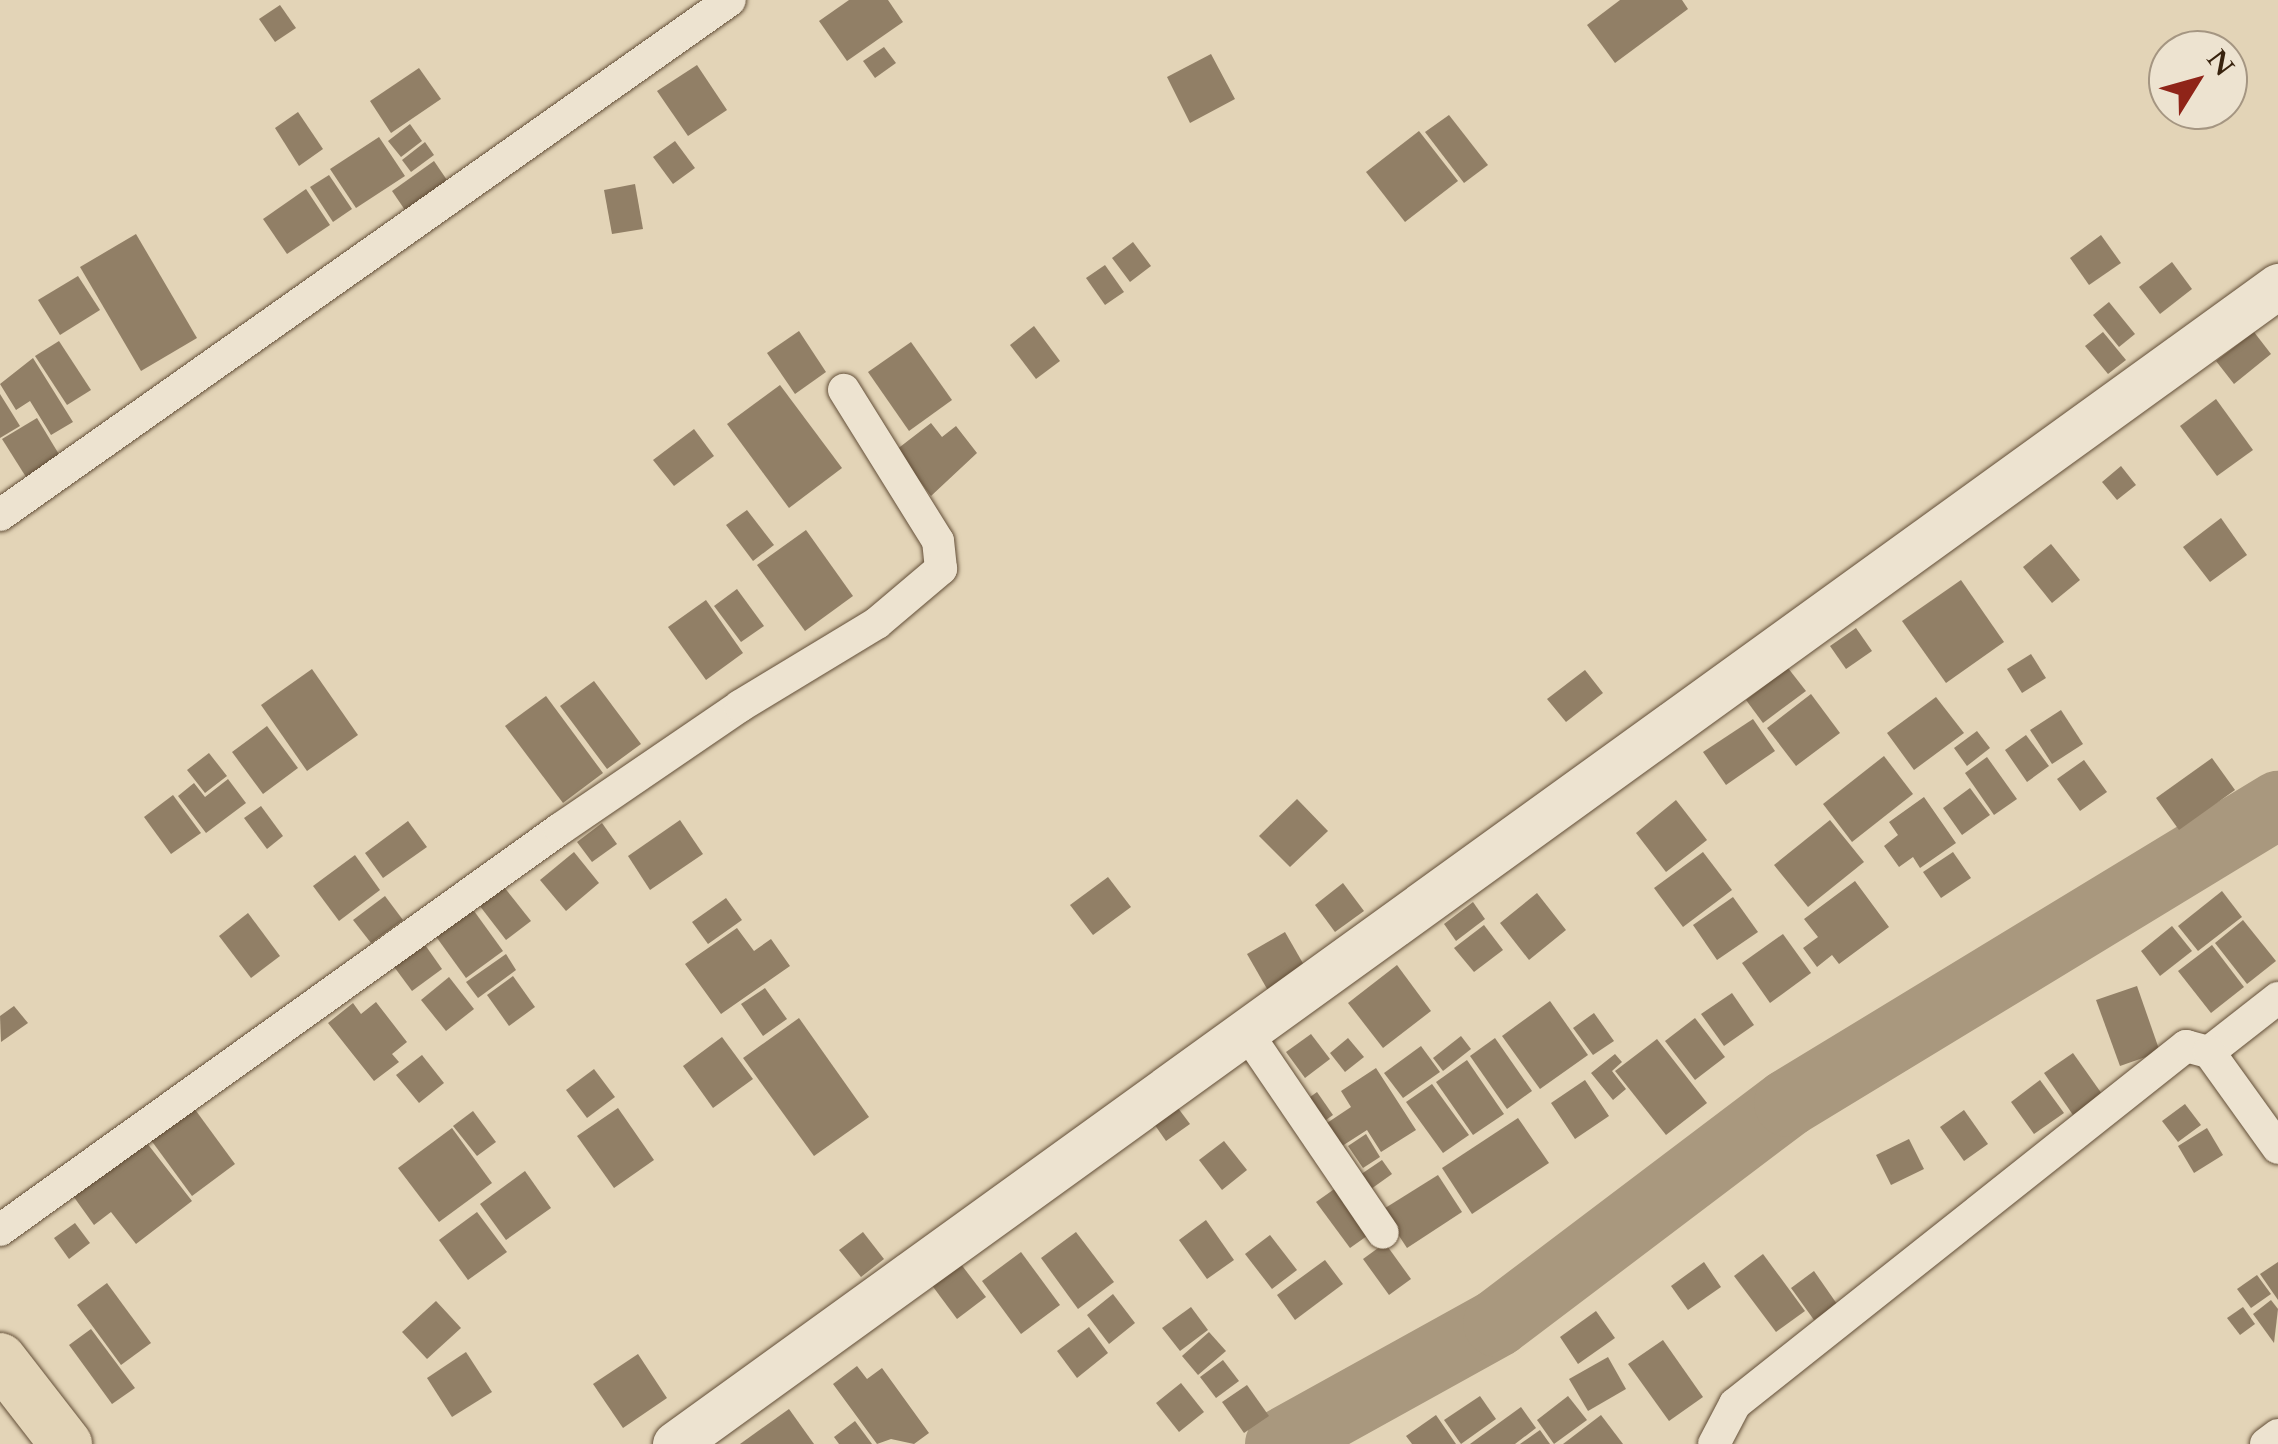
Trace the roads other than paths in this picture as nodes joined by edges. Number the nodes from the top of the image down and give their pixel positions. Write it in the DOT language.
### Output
graph roads {
  1 [pos="730,0"];
  2 [pos="2278,286"];
  3 [pos="844,390"];
  4 [pos="0,515"];
  5 [pos="2278,998"];
  6 [pos="1244,1030"];
  7 [pos="2210,1052"];
  8 [pos="2278,1148"];
  9 [pos="0,1230"];
  10 [pos="1383,1233"];
  11 [pos="0,1359"];
  12 [pos="2278,1434"];
  13 [pos="66,1444"];
  14 [pos="675,1444"];
  15 [pos="1714,1444"];
  16 [pos="2266,1444"];
  1 -- 4 [label="street"];
  2 -- 6 [label="street"];
  3 -- 9 [label="street"];
  5 -- 7 [label="street"];
  6 -- 10 [label="street"];
  6 -- 14 [label="street"];
  7 -- 8 [label="street"];
  7 -- 15 [label="street"];
  11 -- 13 [label="main road"];
  12 -- 16 [label="street"];
}
